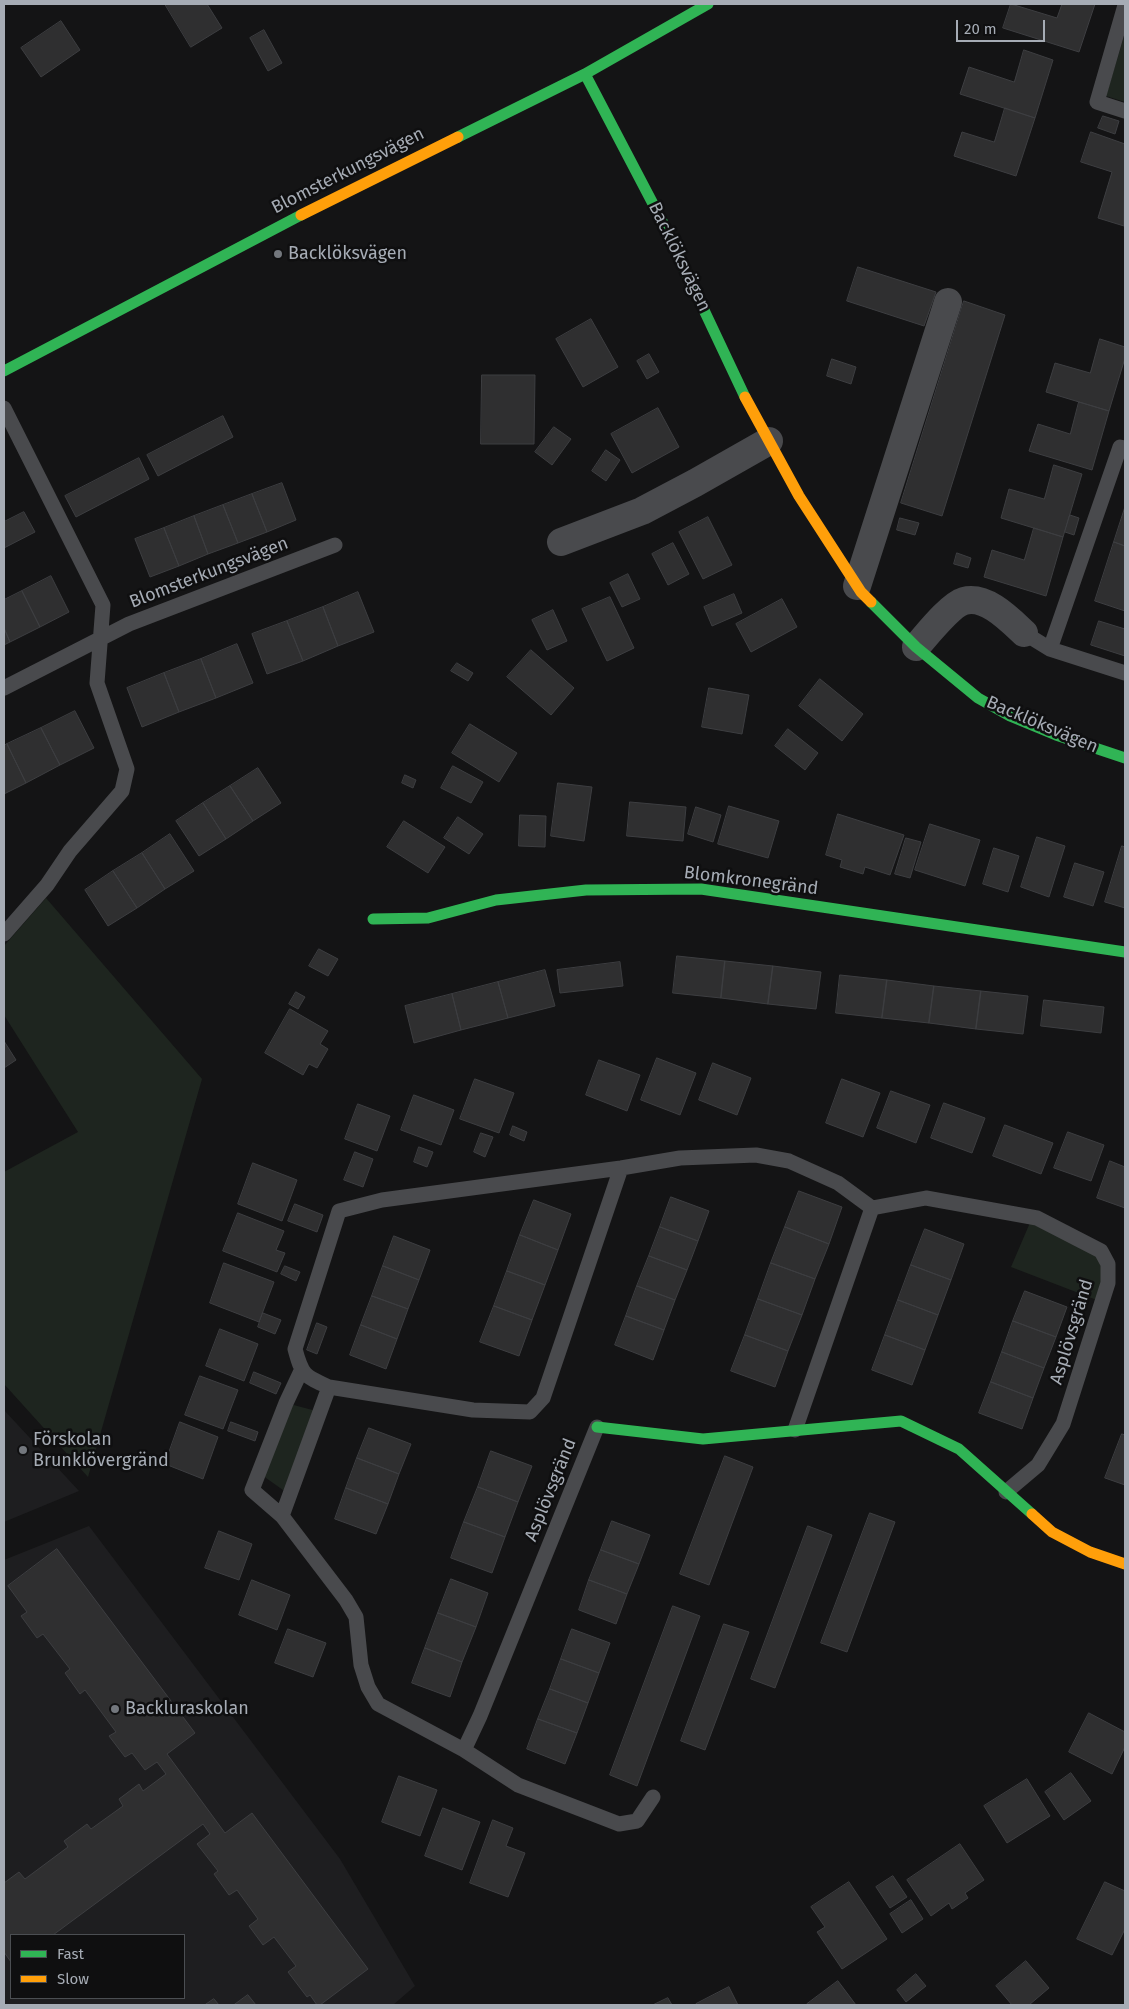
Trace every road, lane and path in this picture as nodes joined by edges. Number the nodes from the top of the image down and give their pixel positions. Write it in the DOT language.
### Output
graph roads {
  1 [pos="708,4"];
  2 [pos="1125,5"];
  3 [pos="585,74"];
  4 [pos="1125,111"];
  5 [pos="948,302"];
  6 [pos="4,371"];
  7 [pos="4,408"];
  8 [pos="769,441"];
  9 [pos="1125,448"];
  10 [pos="561,542"];
  11 [pos="335,545"];
  12 [pos="857,586"];
  13 [pos="1024,632"];
  14 [pos="99,639"];
  15 [pos="916,647"];
  16 [pos="1050,649"];
  17 [pos="1125,672"];
  18 [pos="4,688"];
  19 [pos="1125,758"];
  20 [pos="373,919"];
  21 [pos="4,934"];
  22 [pos="1125,952"];
  23 [pos="621,1168"];
  24 [pos="872,1208"];
  25 [pos="301,1371"];
  26 [pos="329,1388"];
  27 [pos="596,1427"];
  28 [pos="795,1430"];
  29 [pos="1006,1492"];
  30 [pos="282,1516"];
  31 [pos="1125,1564"];
  32 [pos="464,1750"];
  33 [pos="653,1796"];
  1 -- 3 [label="street, Blomsterkungsvägen"];
  2 -- 4 [label="lane"];
  3 -- 6 [label="street, Blomsterkungsvägen"];
  3 -- 8 [label="street, Backlöksvägen"];
  5 -- 12 [label="street"];
  7 -- 14 [label="lane"];
  8 -- 10 [label="street"];
  8 -- 12 [label="street, Backlöksvägen"];
  9 -- 16 [label="lane"];
  11 -- 14 [label="lane, Blomsterkungsvägen"];
  12 -- 15 [label="street, Backlöksvägen"];
  13 -- 15 [label="street"];
  13 -- 16 [label="lane"];
  14 -- 18 [label="lane, Blomsterkungsvägen"];
  14 -- 21 [label="lane"];
  15 -- 19 [label="street, Backlöksvägen"];
  16 -- 17 [label="lane"];
  20 -- 22 [label="street, Blomkronegränd"];
  23 -- 24 [label="lane"];
  23 -- 25 [label="lane"];
  23 -- 26 [label="lane"];
  24 -- 28 [label="lane"];
  24 -- 29 [label="lane, Asplövsgränd"];
  25 -- 26 [label="lane"];
  25 -- 30 [label="lane"];
  26 -- 30 [label="lane"];
  27 -- 28 [label="street, Asplövsgränd"];
  27 -- 32 [label="lane, Asplövsgränd"];
  28 -- 29 [label="street, Asplövsgränd"];
  29 -- 31 [label="street, Asplövsgränd"];
  30 -- 32 [label="lane"];
  32 -- 33 [label="lane"];
}
